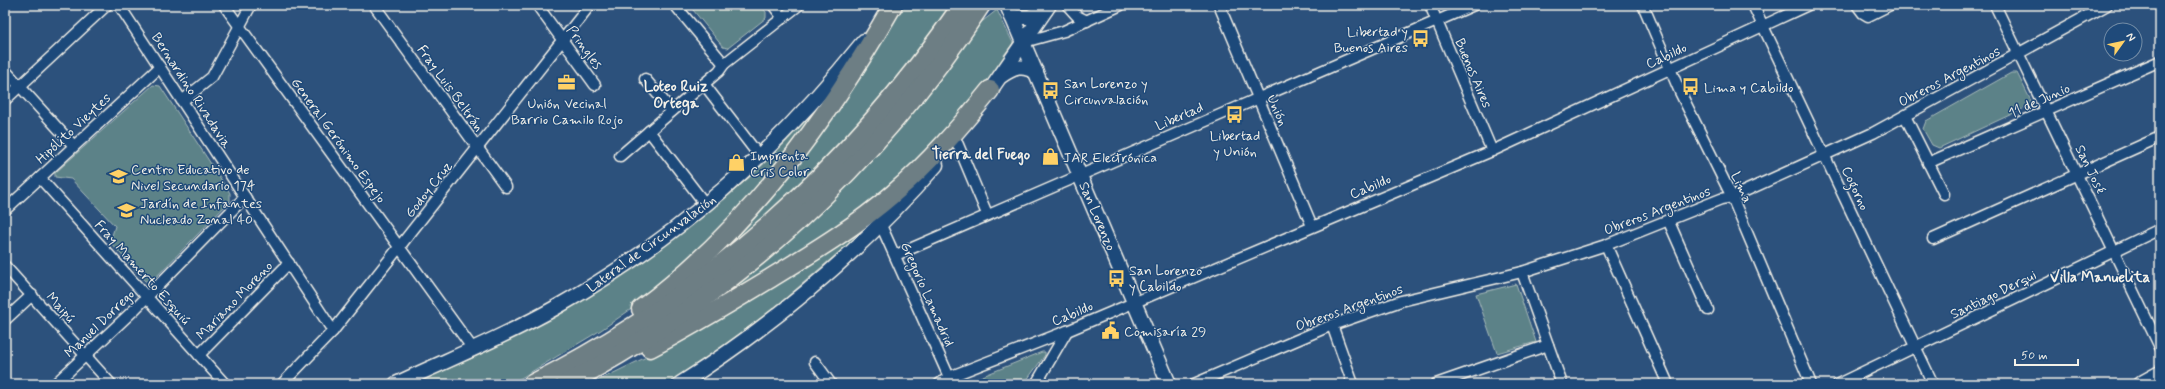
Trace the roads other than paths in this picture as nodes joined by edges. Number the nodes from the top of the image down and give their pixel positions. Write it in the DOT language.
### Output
graph roads {
  1 [pos="107,5"];
  2 [pos="119,5"];
  3 [pos="224,5"];
  4 [pos="251,5"];
  5 [pos="374,5"];
  6 [pos="537,5"];
  7 [pos="590,5"];
  8 [pos="675,5"];
  9 [pos="773,5"];
  10 [pos="799,5"];
  11 [pos="893,5"];
  12 [pos="1067,5"];
  13 [pos="1121,5"];
  14 [pos="1219,5"];
  15 [pos="1430,5"];
  16 [pos="1474,5"];
  17 [pos="1643,5"];
  18 [pos="1753,5"];
  19 [pos="1808,5"];
  20 [pos="1857,5"];
  21 [pos="1890,5"];
  22 [pos="1995,5"];
  23 [pos="2107,5"];
  24 [pos="1048,6"];
  25 [pos="972,8"];
  26 [pos="1009,11"];
  27 [pos="783,18"];
  28 [pos="1087,20"];
  29 [pos="1437,20"];
  30 [pos="239,26"];
  31 [pos="1763,26"];
  32 [pos="563,40"];
  33 [pos="1024,42"];
  34 [pos="2019,54"];
  35 [pos="2160,61"];
  36 [pos="724,64"];
  37 [pos="160,67"];
  38 [pos="1669,69"];
  39 [pos="5,70"];
  40 [pos="1036,72"];
  41 [pos="645,80"];
  42 [pos="996,83"];
  43 [pos="704,84"];
  44 [pos="595,85"];
  45 [pos="20,86"];
  46 [pos="1257,97"];
  47 [pos="5,100"];
  48 [pos="182,101"];
  49 [pos="672,111"];
  50 [pos="2047,112"];
  51 [pos="1905,116"];
  52 [pos="649,131"];
  53 [pos="2160,137"];
  54 [pos="956,140"];
  55 [pos="74,146"];
  56 [pos="478,148"];
  57 [pos="1492,151"];
  58 [pos="620,156"];
  59 [pos="1826,156"];
  60 [pos="760,157"];
  61 [pos="1928,163"];
  62 [pos="2078,174"];
  63 [pos="1080,175"];
  64 [pos="40,178"];
  65 [pos="506,187"];
  66 [pos="1944,194"];
  67 [pos="245,197"];
  68 [pos="1732,197"];
  69 [pos="706,205"];
  70 [pos="5,210"];
  71 [pos="987,214"];
  72 [pos="1669,222"];
  73 [pos="880,223"];
  74 [pos="1312,226"];
  75 [pos="2160,229"];
  76 [pos="1933,239"];
  77 [pos="1606,245"];
  78 [pos="399,247"];
  79 [pos="2115,250"];
  80 [pos="896,255"];
  81 [pos="289,263"];
  82 [pos="5,266"];
  83 [pos="1522,272"];
  84 [pos="32,295"];
  85 [pos="147,297"];
  86 [pos="1134,302"];
  87 [pos="1708,310"];
  88 [pos="5,320"];
  89 [pos="1332,325"];
  90 [pos="333,331"];
  91 [pos="1067,331"];
  92 [pos="1548,345"];
  93 [pos="2160,347"];
  94 [pos="1915,348"];
  95 [pos="473,349"];
  96 [pos="86,355"];
  97 [pos="199,355"];
  98 [pos="815,362"];
  99 [pos="2160,373"];
  100 [pos="949,377"];
  101 [pos="55,384"];
  102 [pos="111,384"];
  103 [pos="225,384"];
  104 [pos="282,384"];
  105 [pos="396,384"];
  106 [pos="529,384"];
  107 [pos="532,384"];
  108 [pos="566,384"];
  109 [pos="572,384"];
  110 [pos="680,384"];
  111 [pos="831,384"];
  112 [pos="939,384"];
  113 [pos="1036,384"];
  114 [pos="1169,384"];
  115 [pos="1194,384"];
  116 [pos="1353,384"];
  117 [pos="1436,384"];
  118 [pos="1562,384"];
  119 [pos="1668,384"];
  120 [pos="1812,384"];
  121 [pos="1838,384"];
  122 [pos="1933,384"];
  123 [pos="2140,384"];
  1 -- 45 [label="street"];
  2 -- 37 [label="street, Bernardino Rivadavia"];
  3 -- 30 [label="street, General Gerónimo Espejo"];
  4 -- 30 [label="street"];
  5 -- 56 [label="street, Fray Luis Beltrán"];
  6 -- 32 [label="street, Pringles"];
  7 -- 32 [label="street, Godoy Cruz"];
  8 -- 36 [label="street"];
  9 -- 27 [label="street"];
  10 -- 27 [label="street"];
  11 -- 60 [label="street, Lateral de Circunvalación"];
  11 -- 106 [label="highway"];
  12 -- 28 [label="street"];
  13 -- 28 [label="street"];
  14 -- 46 [label="street, Unión"];
  15 -- 29 [label="street, Buenos Aires"];
  16 -- 29 [label="street, Libertad"];
  17 -- 38 [label="street, Lima"];
  18 -- 31 [label="street, Cogorno"];
  19 -- 31 [label="street, Cabildo"];
  20 -- 21 [label="street"];
  22 -- 34 [label="street, San José"];
  23 -- 34 [label="street, Obreros Argentinos"];
  24 -- 26 [label="street"];
  24 -- 33 [label="street"];
  25 -- 107 [label="highway"];
  25 -- 108 [label="highway"];
  26 -- 33 [label="street, San Lorenzo"];
  27 -- 36 [label="street"];
  28 -- 33 [label="street"];
  29 -- 46 [label="street, Libertad"];
  29 -- 57 [label="street, Buenos Aires"];
  30 -- 48 [label="street"];
  30 -- 78 [label="street, General Gerónimo Espejo"];
  31 -- 38 [label="street, Cabildo"];
  31 -- 59 [label="street, Cogorno"];
  32 -- 44 [label="street, Pringles"];
  32 -- 56 [label="street, Godoy Cruz"];
  33 -- 40 [label="street, San Lorenzo"];
  33 -- 42 [label="street"];
  34 -- 50 [label="street, San José"];
  34 -- 51 [label="street, Obreros Argentinos"];
  35 -- 50 [label="street, 11 de Junio"];
  36 -- 43 [label="street"];
  37 -- 48 [label="street, Bernardino Rivadavia"];
  37 -- 55 [label="street, Hipólito Vieytes"];
  38 -- 57 [label="street, Cabildo"];
  38 -- 68 [label="street, Lima"];
  39 -- 45 [label="street"];
  40 -- 42 [label="street"];
  40 -- 63 [label="street, San Lorenzo"];
  41 -- 49 [label="street"];
  42 -- 54 [label="street"];
  42 -- 109 [label="highway"];
  43 -- 49 [label="street"];
  43 -- 60 [label="street"];
  45 -- 47 [label="street"];
  45 -- 55 [label="street"];
  46 -- 63 [label="street, Libertad"];
  46 -- 74 [label="street, Unión"];
  48 -- 67 [label="street, Bernardino Rivadavia"];
  49 -- 52 [label="street"];
  50 -- 61 [label="street, 11 de Junio"];
  50 -- 62 [label="street, San José"];
  51 -- 59 [label="street, Obreros Argentinos"];
  51 -- 61 [label="street"];
  52 -- 58 [label="street"];
  52 -- 69 [label="street"];
  53 -- 62 [label="street"];
  54 -- 71 [label="street"];
  54 -- 73 [label="street"];
  55 -- 64 [label="street, Hipólito Vieytes"];
  56 -- 65 [label="street, Fray Luis Beltrán"];
  56 -- 78 [label="street, Godoy Cruz"];
  57 -- 74 [label="street, Cabildo"];
  59 -- 68 [label="street, Obreros Argentinos"];
  59 -- 94 [label="street, Cogorno"];
  60 -- 69 [label="street, Lateral de Circunvalación"];
  61 -- 66 [label="street"];
  62 -- 76 [label="street"];
  62 -- 79 [label="street, San José"];
  63 -- 71 [label="street, Libertad"];
  63 -- 86 [label="street, San Lorenzo"];
  64 -- 70 [label="street, Hipólito Vieytes"];
  64 -- 85 [label="street, Fray Mamerto Esquiú"];
  67 -- 81 [label="street, Bernardino Rivadavia"];
  67 -- 85 [label="street, Manuel Dorrego"];
  68 -- 72 [label="street, Obreros Argentinos"];
  68 -- 120 [label="street, Lima"];
  69 -- 95 [label="street, Lateral de Circunvalación"];
  71 -- 80 [label="street, Libertad"];
  72 -- 77 [label="street, Obreros Argentinos"];
  72 -- 87 [label="street"];
  73 -- 80 [label="street, Gregorio Lamadrid"];
  73 -- 110 [label="street"];
  74 -- 86 [label="street, Cabildo"];
  75 -- 79 [label="street, Santiago Derqui"];
  77 -- 83 [label="street, Obreros Argentinos"];
  77 -- 119 [label="street"];
  78 -- 90 [label="street, Godoy Cruz"];
  78 -- 95 [label="street, General Gerónimo Espejo"];
  79 -- 93 [label="street, San José"];
  79 -- 94 [label="street, Santiago Derqui"];
  80 -- 100 [label="street, Gregorio Lamadrid"];
  81 -- 90 [label="street, Bernardino Rivadavia"];
  81 -- 97 [label="street, Mariano Moreno"];
  82 -- 84 [label="street, Maipú"];
  83 -- 89 [label="street, Obreros Argentinos"];
  83 -- 92 [label="street"];
  84 -- 88 [label="street"];
  84 -- 96 [label="street, Maipú"];
  85 -- 96 [label="street, Manuel Dorrego"];
  85 -- 97 [label="street, Fray Mamerto Esquiú"];
  86 -- 91 [label="street, Cabildo"];
  86 -- 114 [label="street, San Lorenzo"];
  89 -- 115 [label="street, Obreros Argentinos"];
  89 -- 116 [label="street"];
  90 -- 104 [label="street, Godoy Cruz"];
  91 -- 100 [label="street, Cabildo"];
  91 -- 113 [label="street"];
  92 -- 117 [label="street"];
  92 -- 118 [label="street"];
  94 -- 121 [label="street, Santiago Derqui"];
  94 -- 122 [label="street, Cogorno"];
  95 -- 105 [label="street, Lateral de Circunvalación"];
  96 -- 101 [label="street, Manuel Dorrego"];
  96 -- 102 [label="street, Maipú"];
  97 -- 103 [label="street, Fray Mamerto Esquiú"];
  98 -- 111 [label="street"];
  99 -- 123 [label="street"];
  100 -- 112 [label="street, Cabildo"];
}
